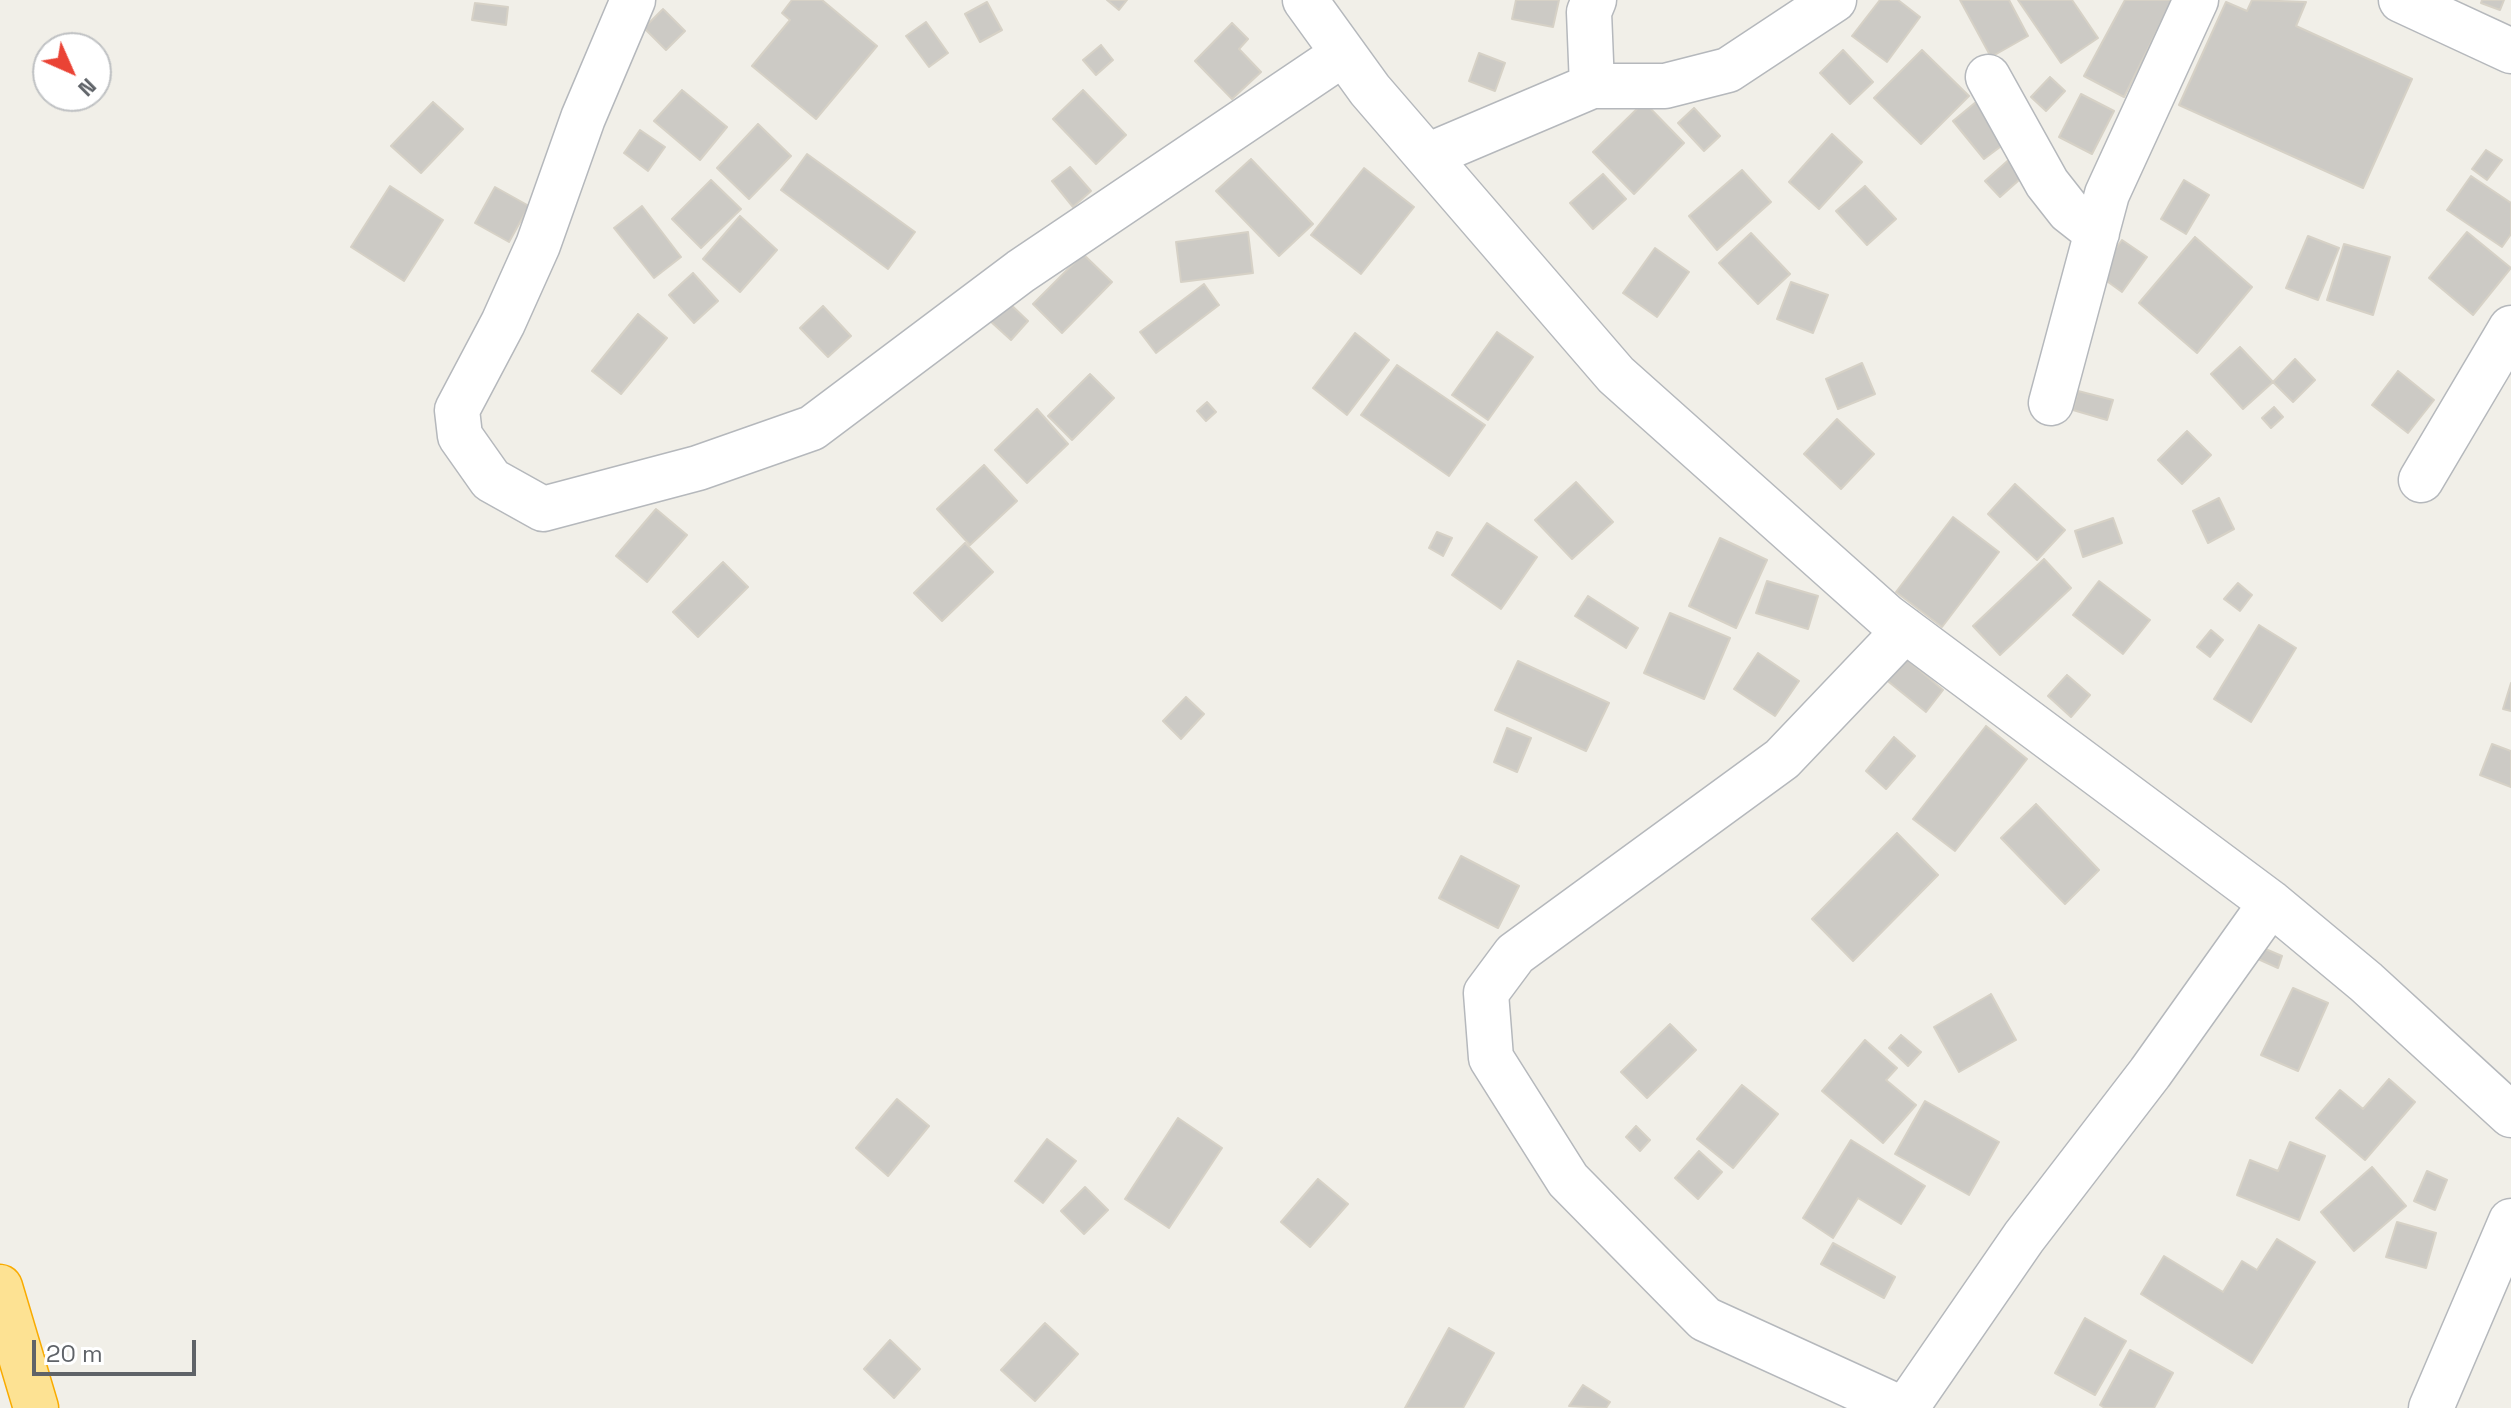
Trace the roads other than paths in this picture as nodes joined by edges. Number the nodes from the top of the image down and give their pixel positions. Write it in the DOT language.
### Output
graph roads {
  1 [pos="633,0"];
  2 [pos="1305,0"];
  3 [pos="1594,0"];
  4 [pos="1834,0"];
  5 [pos="2196,0"];
  6 [pos="2401,0"];
  7 [pos="2511,51"];
  8 [pos="1343,54"];
  9 [pos="1988,77"];
  10 [pos="1592,86"];
  11 [pos="1427,156"];
  12 [pos="2097,233"];
  13 [pos="2511,328"];
  14 [pos="2051,403"];
  15 [pos="2421,480"];
  16 [pos="1905,630"];
  17 [pos="2271,903"];
  18 [pos="2508,1104"];
  19 [pos="2511,1221"];
  20 [pos="0,1287"];
  21 [pos="36,1408"];
  22 [pos="1903,1408"];
  23 [pos="2431,1408"];
  1 -- 8 [label="street"];
  2 -- 8 [label="street"];
  3 -- 10 [label="street"];
  4 -- 10 [label="street"];
  5 -- 12 [label="street"];
  6 -- 7 [label="street"];
  8 -- 11 [label="street"];
  9 -- 12 [label="street"];
  10 -- 11 [label="street"];
  11 -- 16 [label="street"];
  12 -- 14 [label="street"];
  13 -- 15 [label="street"];
  16 -- 17 [label="street"];
  16 -- 22 [label="street"];
  17 -- 18 [label="street"];
  17 -- 22 [label="street"];
  19 -- 23 [label="street"];
  20 -- 21 [label="highway"];
}
